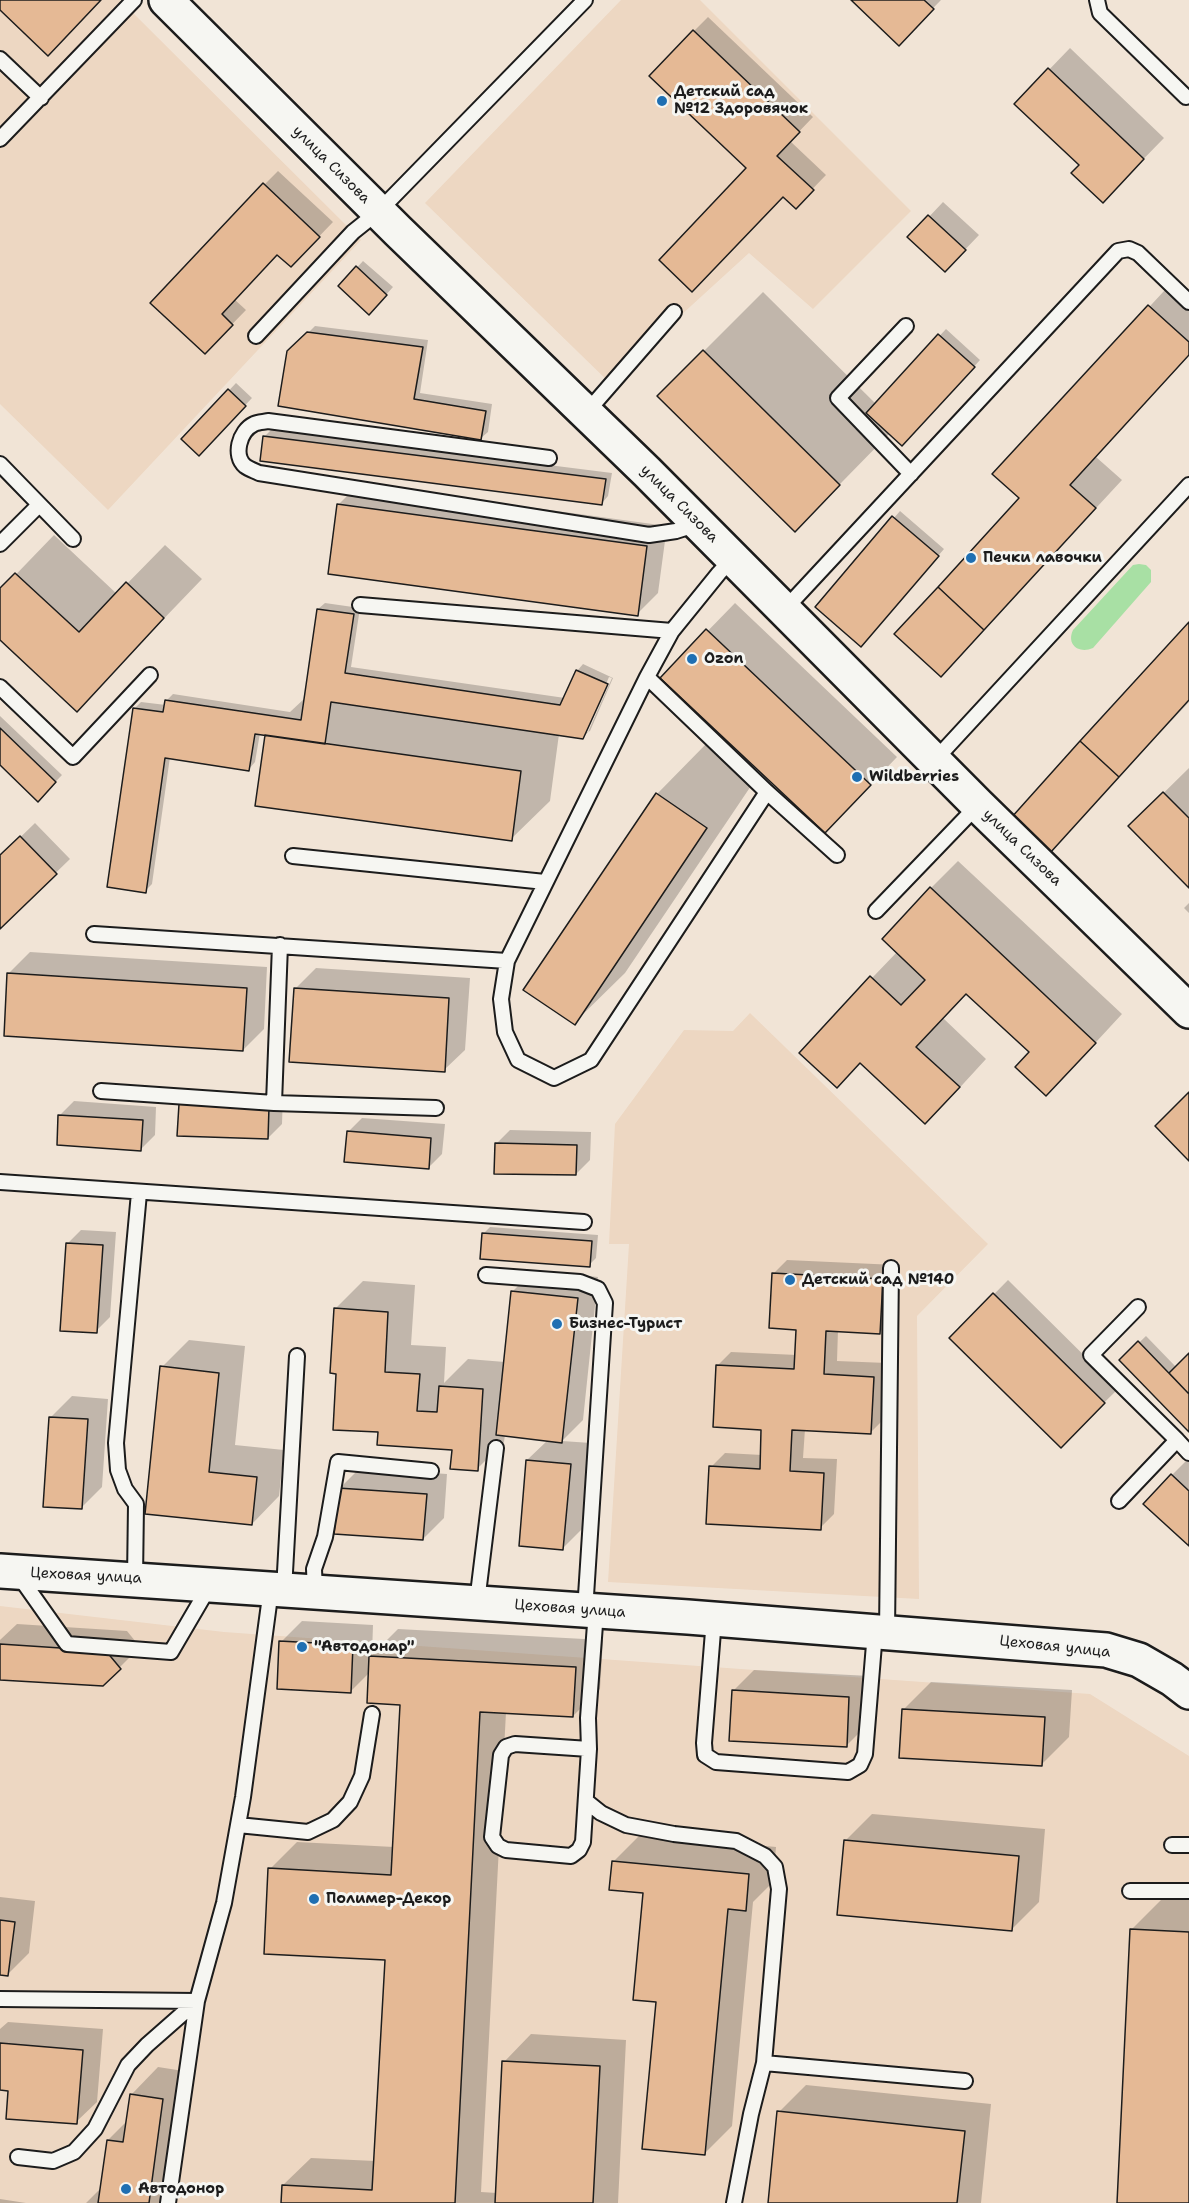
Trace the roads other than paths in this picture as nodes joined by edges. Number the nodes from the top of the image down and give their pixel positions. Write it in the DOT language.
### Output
graph roads {
  1 [pos="134,0"];
  2 [pos="166,0"];
  3 [pos="585,0"];
  4 [pos="1097,0"];
  5 [pos="0,59"];
  6 [pos="1186,97"];
  7 [pos="40,98"];
  8 [pos="0,139"];
  9 [pos="378,212"];
  10 [pos="1189,302"];
  11 [pos="674,312"];
  12 [pos="906,326"];
  13 [pos="256,336"];
  14 [pos="586,413"];
  15 [pos="549,458"];
  16 [pos="0,464"];
  17 [pos="911,474"];
  18 [pos="1189,485"];
  19 [pos="39,505"];
  20 [pos="698,524"];
  21 [pos="73,539"];
  22 [pos="0,544"];
  23 [pos="732,559"];
  24 [pos="360,605"];
  25 [pos="785,609"];
  26 [pos="672,632"];
  27 [pos="150,675"];
  28 [pos="647,677"];
  29 [pos="0,687"];
  30 [pos="934,761"];
  31 [pos="767,792"];
  32 [pos="978,805"];
  33 [pos="837,855"];
  34 [pos="292,856"];
  35 [pos="545,882"];
  36 [pos="876,911"];
  37 [pos="94,934"];
  38 [pos="280,945"];
  39 [pos="507,961"];
  40 [pos="1189,1011"];
  41 [pos="101,1091"];
  42 [pos="274,1103"];
  43 [pos="436,1108"];
  44 [pos="0,1182"];
  45 [pos="139,1193"];
  46 [pos="584,1222"];
  47 [pos="891,1268"];
  48 [pos="486,1275"];
  49 [pos="1138,1307"];
  50 [pos="297,1356"];
  51 [pos="1176,1440"];
  52 [pos="496,1449"];
  53 [pos="1189,1453"];
  54 [pos="430,1471"];
  55 [pos="1119,1501"];
  56 [pos="8,1571"];
  57 [pos="135,1579"];
  58 [pos="211,1584"];
  59 [pos="290,1590"];
  60 [pos="477,1602"];
  61 [pos="591,1611"];
  62 [pos="714,1619"];
  63 [pos="881,1632"];
  64 [pos="1139,1660"];
  65 [pos="1189,1672"];
  66 [pos="1189,1692"];
  67 [pos="372,1714"];
  68 [pos="589,1749"];
  69 [pos="586,1801"];
  70 [pos="238,1825"];
  71 [pos="1172,1845"];
  72 [pos="1189,1845"];
  73 [pos="1130,1891"];
  74 [pos="1189,1891"];
  75 [pos="0,1999"];
  76 [pos="197,2001"];
  77 [pos="764,2062"];
  78 [pos="965,2080"];
  79 [pos="18,2157"];
  80 [pos="168,2203"];
  81 [pos="734,2203"];
  1 -- 7 [label="lane"];
  2 -- 9 [label="main road, улица Сизова"];
  3 -- 9 [label="lane"];
  4 -- 6 [label="lane"];
  5 -- 7 [label="lane"];
  7 -- 8 [label="lane"];
  9 -- 13 [label="lane"];
  9 -- 14 [label="main road, улица Сизова"];
  10 -- 17 [label="lane"];
  11 -- 14 [label="lane"];
  12 -- 17 [label="lane"];
  14 -- 20 [label="main road, улица Сизова"];
  15 -- 20 [label="lane"];
  16 -- 19 [label="lane"];
  17 -- 25 [label="lane"];
  18 -- 30 [label="lane"];
  19 -- 21 [label="lane"];
  19 -- 22 [label="lane"];
  20 -- 23 [label="main road, улица Сизова"];
  23 -- 25 [label="main road, улица Сизова"];
  23 -- 26 [label="lane"];
  24 -- 26 [label="lane"];
  25 -- 30 [label="main road, улица Сизова"];
  26 -- 28 [label="lane"];
  27 -- 29 [label="lane"];
  28 -- 31 [label="lane"];
  28 -- 35 [label="lane"];
  30 -- 32 [label="main road, улица Сизова"];
  31 -- 33 [label="lane"];
  31 -- 39 [label="lane"];
  32 -- 36 [label="lane"];
  32 -- 40 [label="main road, улица Сизова"];
  34 -- 35 [label="lane"];
  35 -- 39 [label="lane"];
  37 -- 38 [label="lane"];
  38 -- 39 [label="lane"];
  38 -- 42 [label="lane"];
  41 -- 42 [label="lane"];
  42 -- 43 [label="lane"];
  44 -- 45 [label="lane"];
  45 -- 46 [label="lane"];
  45 -- 57 [label="lane"];
  47 -- 63 [label="lane"];
  48 -- 61 [label="lane"];
  49 -- 51 [label="lane"];
  50 -- 59 [label="lane"];
  51 -- 53 [label="lane"];
  51 -- 55 [label="lane"];
  52 -- 60 [label="lane"];
  54 -- 59 [label="lane"];
  56 -- 57 [label="main road, Цеховая улица"];
  56 -- 58 [label="lane"];
  57 -- 58 [label="main road, Цеховая улица"];
  58 -- 59 [label="main road, Цеховая улица"];
  59 -- 60 [label="main road, Цеховая улица"];
  59 -- 70 [label="lane"];
  60 -- 61 [label="main road, Цеховая улица"];
  61 -- 62 [label="main road, Цеховая улица"];
  61 -- 68 [label="lane"];
  62 -- 63 [label="main road, Цеховая улица"];
  62 -- 63 [label="lane"];
  63 -- 64 [label="main road, Цеховая улица"];
  64 -- 65 [label="main road, Цеховая улица"];
  64 -- 66 [label="main road, Цеховая улица"];
  67 -- 70 [label="lane"];
  68 -- 69 [label="lane"];
  68 -- 69 [label="lane"];
  69 -- 77 [label="lane"];
  70 -- 76 [label="lane"];
  71 -- 72 [label="lane"];
  73 -- 74 [label="lane"];
  75 -- 76 [label="lane"];
  76 -- 79 [label="lane"];
  76 -- 80 [label="lane"];
  77 -- 78 [label="lane"];
  77 -- 81 [label="lane"];
}
